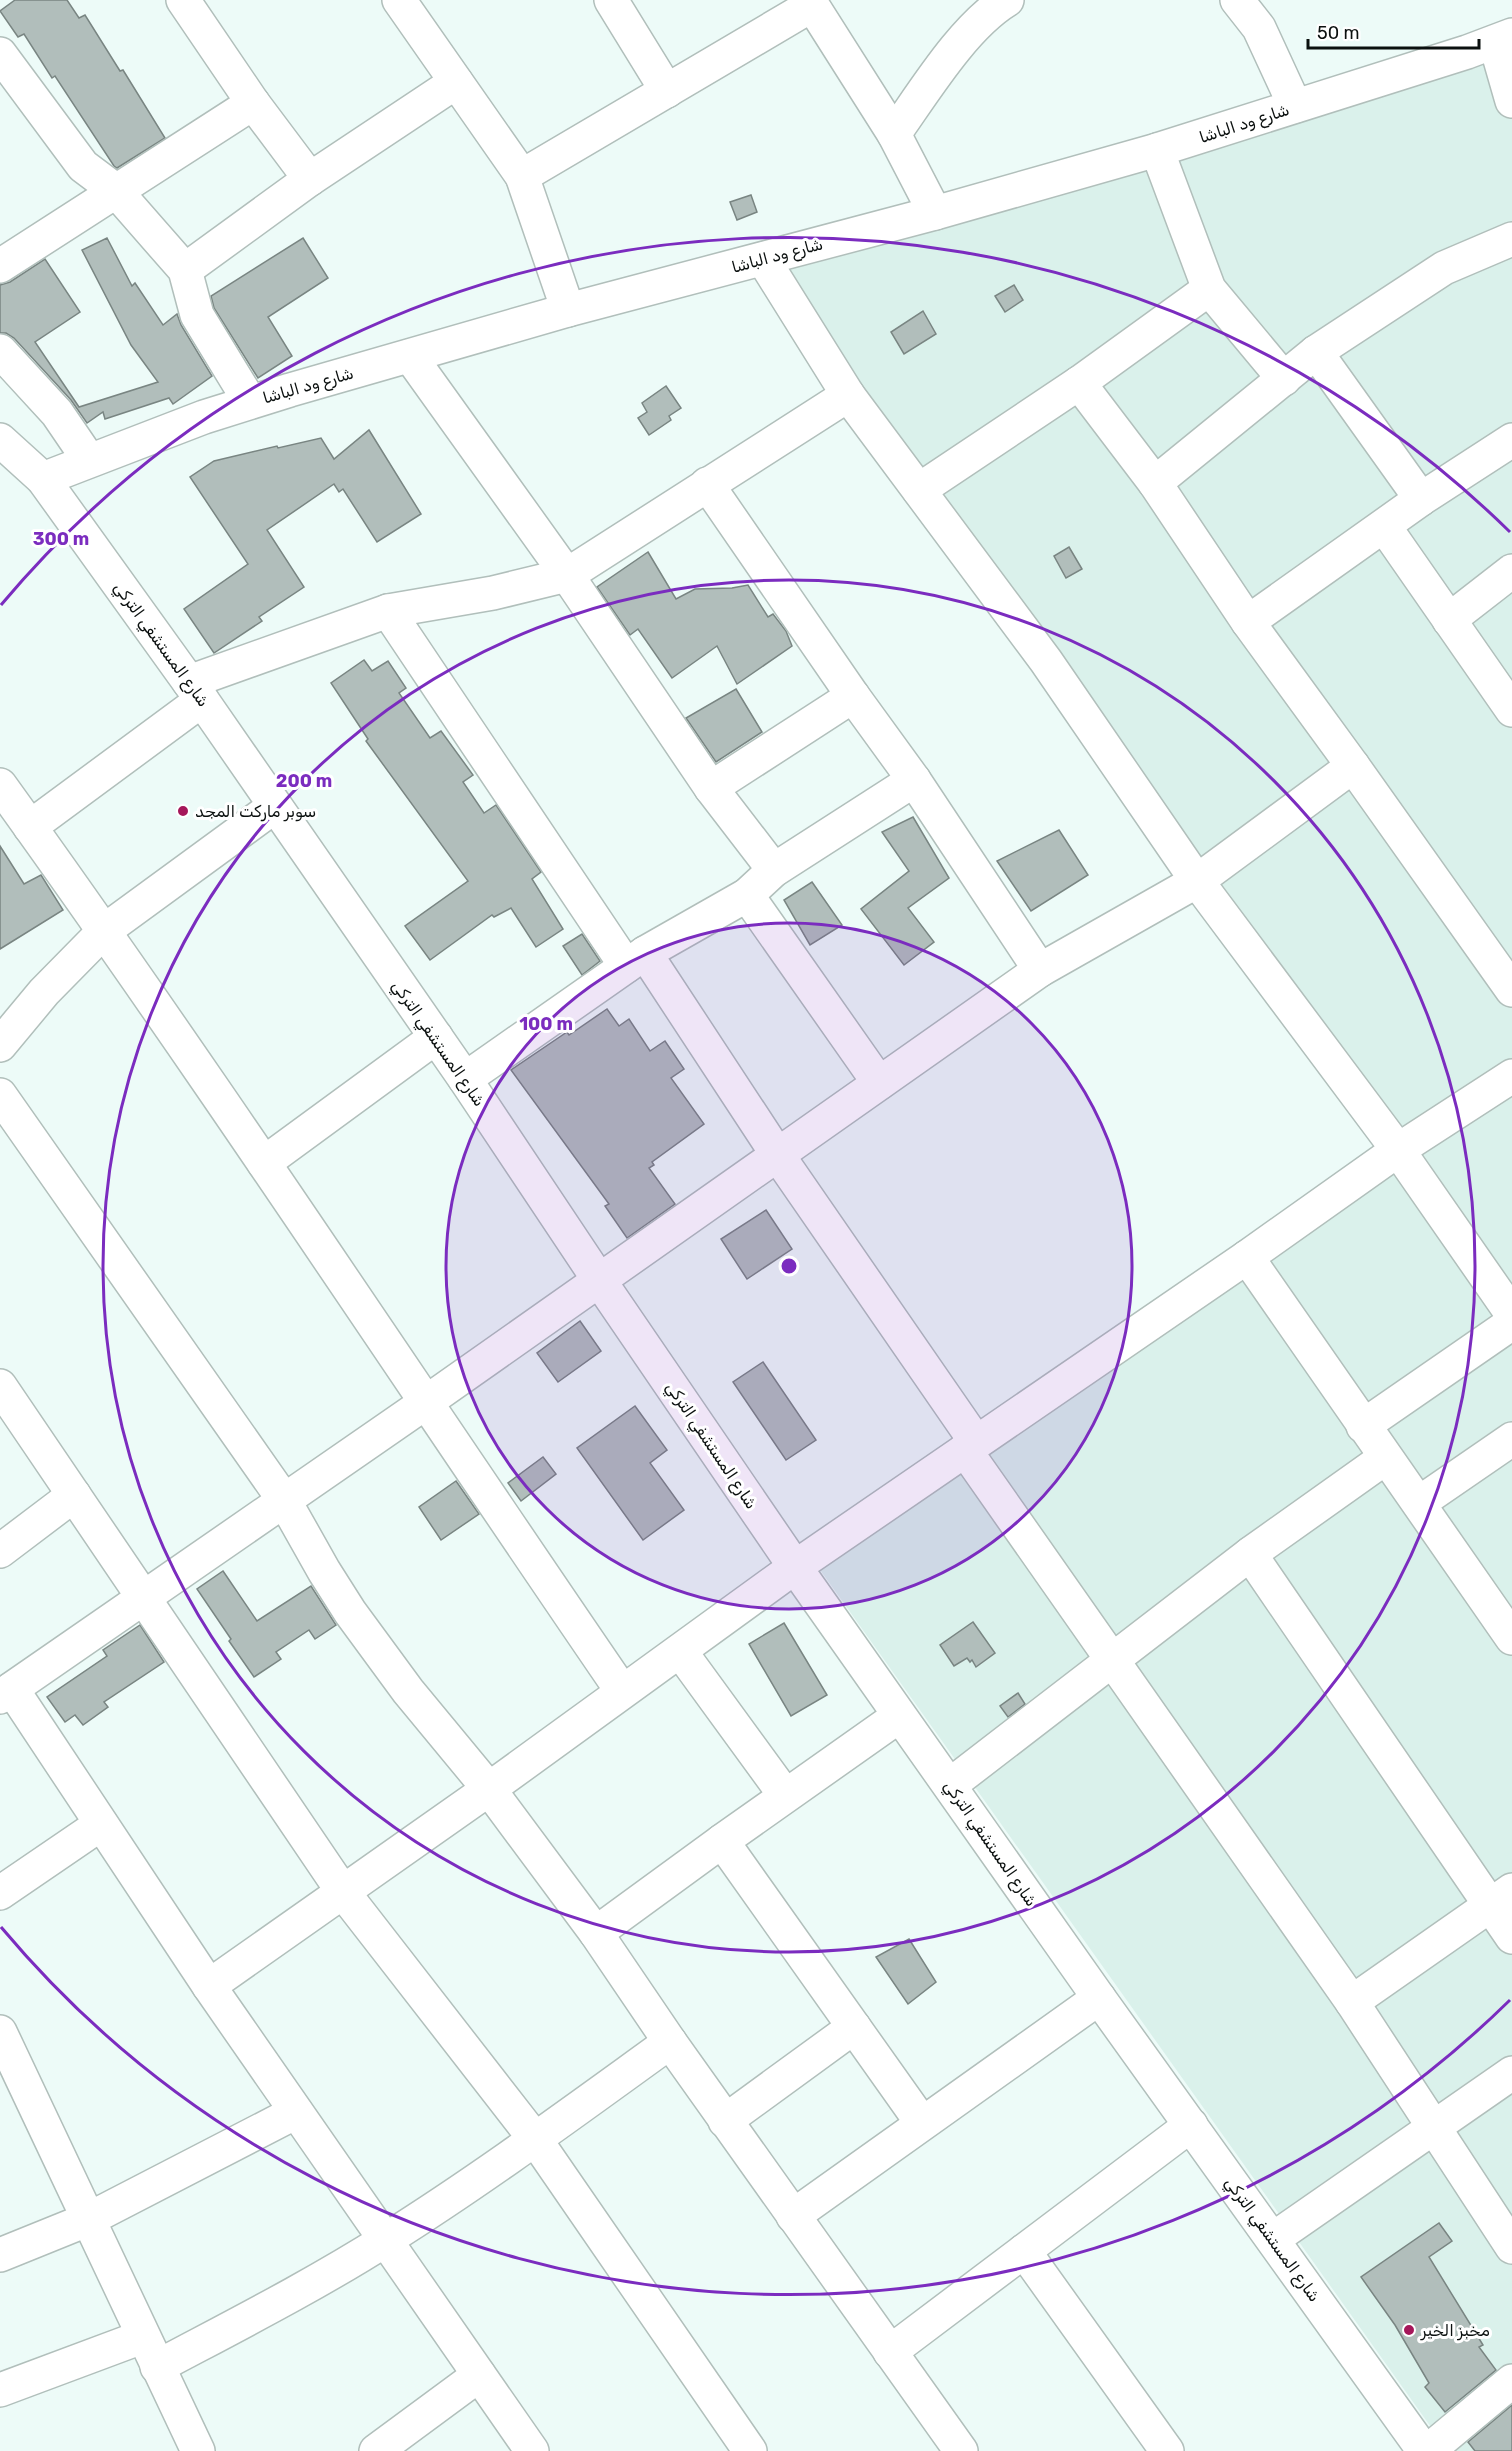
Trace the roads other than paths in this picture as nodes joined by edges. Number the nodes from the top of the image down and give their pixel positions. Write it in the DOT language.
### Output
graph roads {
  1 [pos="183,0"];
  2 [pos="399,0"];
  3 [pos="611,0"];
  4 [pos="1003,1"];
  5 [pos="810,2"];
  6 [pos="1249,3"];
  7 [pos="1504,39"];
  8 [pos="0,54"];
  9 [pos="456,82"];
  10 [pos="667,91"];
  11 [pos="1512,101"];
  12 [pos="253,103"];
  13 [pos="1295,106"];
  14 [pos="894,134"];
  15 [pos="1158,150"];
  16 [pos="522,176"];
  17 [pos="310,179"];
  18 [pos="115,190"];
  19 [pos="935,213"];
  20 [pos="1512,239"];
  21 [pos="763,259"];
  22 [pos="0,266"];
  23 [pos="185,270"];
  24 [pos="1209,289"];
  25 [pos="568,310"];
  26 [pos="0,351"];
  27 [pos="1316,352"];
  28 [pos="410,356"];
  29 [pos="1284,379"];
  30 [pos="1079,383"];
  31 [pos="848,395"];
  32 [pos="250,402"];
  33 [pos="1512,440"];
  34 [pos="0,441"];
  35 [pos="89,460"];
  36 [pos="43,479"];
  37 [pos="1155,483"];
  38 [pos="707,484"];
  39 [pos="919,490"];
  40 [pos="1421,499"];
  41 [pos="1384,526"];
  42 [pos="1512,571"];
  43 [pos="567,575"];
  44 [pos="388,611"];
  45 [pos="1449,620"];
  46 [pos="1248,622"];
  47 [pos="196,691"];
  48 [pos="853,696"];
  49 [pos="1512,710"];
  50 [pos="1353,766"];
  51 [pos="914,780"];
  52 [pos="0,785"];
  53 [pos="711,788"];
  54 [pos="275,806"];
  55 [pos="30,826"];
  56 [pos="774,870"];
  57 [pos="1197,880"];
  58 [pos="747,895"];
  59 [pos="104,931"];
  60 [pos="636,959"];
  61 [pos="1040,970"];
  62 [pos="1512,990"];
  63 [pos="436,1037"];
  64 [pos="0,1045"];
  65 [pos="1512,1076"];
  66 [pos="465,1079"];
  67 [pos="879,1083"];
  68 [pos="0,1095"];
  69 [pos="1398,1150"];
  70 [pos="777,1154"];
  71 [pos="264,1162"];
  72 [pos="1247,1257"];
  73 [pos="599,1280"];
  74 [pos="1512,1314"];
  75 [pos="1512,1323"];
  76 [pos="0,1386"];
  77 [pos="425,1403"];
  78 [pos="1363,1426"];
  79 [pos="1512,1439"];
  80 [pos="971,1446"];
  81 [pos="1385,1458"];
  82 [pos="74,1495"];
  83 [pos="284,1500"];
  84 [pos="1419,1503"];
  85 [pos="0,1551"];
  86 [pos="1251,1554"];
  87 [pos="795,1567"];
  88 [pos="144,1598"];
  89 [pos="1512,1638"];
  90 [pos="680,1651"];
  91 [pos="1112,1660"];
  92 [pos="622,1691"];
  93 [pos="6,1693"];
  94 [pos="899,1716"];
  95 [pos="950,1785"];
  96 [pos="489,1789"];
  97 [pos="785,1795"];
  98 [pos="101,1824"];
  99 [pos="722,1841"];
  100 [pos="343,1892"];
  101 [pos="0,1893"];
  102 [pos="1501,1897"];
  103 [pos="596,1933"];
  104 [pos="1512,1937"];
  105 [pos="209,1986"];
  106 [pos="1100,1998"];
  107 [pos="1352,2002"];
  108 [pos="854,2027"];
  109 [pos="0,2032"];
  110 [pos="670,2042"];
  111 [pos="1512,2073"];
  112 [pos="12,2088"];
  113 [pos="297,2112"];
  114 [pos="725,2121"];
  115 [pos="922,2123"];
  116 [pos="1191,2125"];
  117 [pos="1434,2127"];
  118 [pos="535,2139"];
  119 [pos="793,2216"];
  120 [pos="89,2219"];
  121 [pos="387,2239"];
  122 [pos="1273,2240"];
  123 [pos="1512,2247"];
  124 [pos="1024,2251"];
  125 [pos="0,2254"];
  126 [pos="142,2337"];
  127 [pos="890,2352"];
  128 [pos="157,2367"];
  129 [pos="479,2375"];
  130 [pos="1512,2381"];
  131 [pos="0,2390"];
  132 [pos="198,2451"];
  133 [pos="376,2451"];
  134 [pos="532,2451"];
  135 [pos="750,2451"];
  136 [pos="961,2451"];
  137 [pos="1167,2451"];
  138 [pos="1426,2451"];
  1 -- 12 [label="street"];
  2 -- 9 [label="street"];
  3 -- 10 [label="street"];
  4 -- 14 [label="street"];
  5 -- 10 [label="street"];
  5 -- 14 [label="street"];
  6 -- 13 [label="street"];
  7 -- 11 [label="street"];
  7 -- 13 [label="street, شارع ود الباشا"];
  8 -- 18 [label="street"];
  9 -- 16 [label="street"];
  9 -- 17 [label="street"];
  10 -- 16 [label="street"];
  12 -- 17 [label="street"];
  12 -- 18 [label="street"];
  13 -- 15 [label="street, شارع ود الباشا"];
  14 -- 19 [label="street"];
  15 -- 19 [label="street, شارع ود الباشا"];
  15 -- 24 [label="street"];
  16 -- 25 [label="street"];
  17 -- 23 [label="street"];
  18 -- 22 [label="street"];
  18 -- 23 [label="street"];
  19 -- 21 [label="street, شارع ود الباشا"];
  20 -- 27 [label="street"];
  21 -- 25 [label="street, شارع ود الباشا"];
  21 -- 31 [label="street"];
  23 -- 32 [label="street"];
  24 -- 29 [label="street"];
  24 -- 30 [label="street"];
  25 -- 28 [label="street, شارع ود الباشا"];
  26 -- 35 [label="street"];
  27 -- 29 [label="street"];
  27 -- 40 [label="street"];
  28 -- 32 [label="street, شارع ود الباشا"];
  28 -- 43 [label="street"];
  29 -- 37 [label="street"];
  30 -- 37 [label="street"];
  30 -- 39 [label="street"];
  31 -- 38 [label="street"];
  31 -- 39 [label="street"];
  32 -- 35 [label="street, شارع ود الباشا"];
  33 -- 40 [label="street"];
  34 -- 36 [label="street, شارع المستشفي التركي"];
  35 -- 36 [label="street, شارع ود الباشا"];
  36 -- 47 [label="street, شارع المستشفي التركي"];
  37 -- 46 [label="street"];
  38 -- 43 [label="street"];
  38 -- 48 [label="street"];
  39 -- 57 [label="street"];
  40 -- 41 [label="street"];
  41 -- 45 [label="street"];
  41 -- 46 [label="street"];
  42 -- 45 [label="street"];
  43 -- 44 [label="street"];
  43 -- 53 [label="street"];
  44 -- 47 [label="street"];
  44 -- 60 [label="street"];
  45 -- 49 [label="street"];
  46 -- 50 [label="street"];
  47 -- 54 [label="street, شارع المستشفي التركي"];
  47 -- 55 [label="street"];
  48 -- 51 [label="street"];
  48 -- 53 [label="street"];
  50 -- 57 [label="street"];
  50 -- 62 [label="street"];
  51 -- 56 [label="street"];
  51 -- 61 [label="street"];
  52 -- 55 [label="street"];
  53 -- 56 [label="street"];
  54 -- 59 [label="street"];
  54 -- 63 [label="street, شارع المستشفي التركي"];
  55 -- 59 [label="street"];
  56 -- 58 [label="street"];
  57 -- 61 [label="street"];
  57 -- 69 [label="street"];
  58 -- 60 [label="street"];
  58 -- 67 [label="street"];
  59 -- 64 [label="street"];
  59 -- 71 [label="street"];
  60 -- 66 [label="street"];
  60 -- 70 [label="street"];
  61 -- 67 [label="street"];
  63 -- 66 [label="street, شارع المستشفي التركي"];
  63 -- 71 [label="street"];
  65 -- 69 [label="street"];
  66 -- 73 [label="street, شارع المستشفي التركي"];
  67 -- 70 [label="street"];
  68 -- 83 [label="street"];
  69 -- 72 [label="street"];
  69 -- 74 [label="street"];
  70 -- 73 [label="street"];
  70 -- 80 [label="street"];
  71 -- 77 [label="street"];
  72 -- 78 [label="street"];
  72 -- 80 [label="street"];
  73 -- 77 [label="street"];
  73 -- 87 [label="street, شارع المستشفي التركي"];
  75 -- 78 [label="street"];
  76 -- 82 [label="street"];
  77 -- 83 [label="street"];
  77 -- 92 [label="street"];
  78 -- 81 [label="street"];
  79 -- 84 [label="street"];
  80 -- 87 [label="street"];
  80 -- 91 [label="street"];
  81 -- 84 [label="street"];
  81 -- 86 [label="street"];
  82 -- 85 [label="street"];
  82 -- 88 [label="street"];
  83 -- 88 [label="street"];
  83 -- 96 [label="street"];
  84 -- 89 [label="street"];
  86 -- 91 [label="street"];
  86 -- 102 [label="street"];
  87 -- 90 [label="street"];
  87 -- 94 [label="street, شارع المستشفي التركي"];
  88 -- 93 [label="street"];
  88 -- 100 [label="street"];
  90 -- 92 [label="street"];
  90 -- 97 [label="street"];
  91 -- 95 [label="street"];
  91 -- 107 [label="street"];
  92 -- 96 [label="street"];
  93 -- 98 [label="street"];
  94 -- 95 [label="street, شارع المستشفي التركي"];
  94 -- 97 [label="street"];
  95 -- 106 [label="street, شارع المستشفي التركي"];
  96 -- 100 [label="street"];
  96 -- 103 [label="street"];
  97 -- 99 [label="street"];
  98 -- 101 [label="street"];
  98 -- 105 [label="street"];
  99 -- 103 [label="street"];
  99 -- 108 [label="street"];
  100 -- 105 [label="street"];
  100 -- 118 [label="street"];
  102 -- 104 [label="street"];
  102 -- 107 [label="street"];
  103 -- 110 [label="street"];
  105 -- 113 [label="street"];
  106 -- 115 [label="street"];
  106 -- 116 [label="street, شارع المستشفي التركي"];
  107 -- 117 [label="street"];
  108 -- 114 [label="street"];
  108 -- 115 [label="street"];
  109 -- 112 [label="street"];
  110 -- 114 [label="street"];
  110 -- 118 [label="street"];
  111 -- 117 [label="street"];
  112 -- 120 [label="street"];
  113 -- 120 [label="street"];
  113 -- 121 [label="street"];
  114 -- 119 [label="street"];
  115 -- 119 [label="street"];
  116 -- 122 [label="street, شارع المستشفي التركي"];
  116 -- 124 [label="street"];
  117 -- 122 [label="street"];
  117 -- 123 [label="street"];
  118 -- 121 [label="street"];
  118 -- 135 [label="street"];
  119 -- 127 [label="street"];
  120 -- 125 [label="street"];
  120 -- 126 [label="street"];
  121 -- 128 [label="street"];
  121 -- 129 [label="street"];
  122 -- 138 [label="street, شارع المستشفي التركي"];
  124 -- 127 [label="street"];
  124 -- 137 [label="street"];
  126 -- 128 [label="street"];
  126 -- 131 [label="street"];
  127 -- 136 [label="street"];
  128 -- 132 [label="street"];
  129 -- 133 [label="street"];
  129 -- 134 [label="street"];
  130 -- 138 [label="street"];
}
